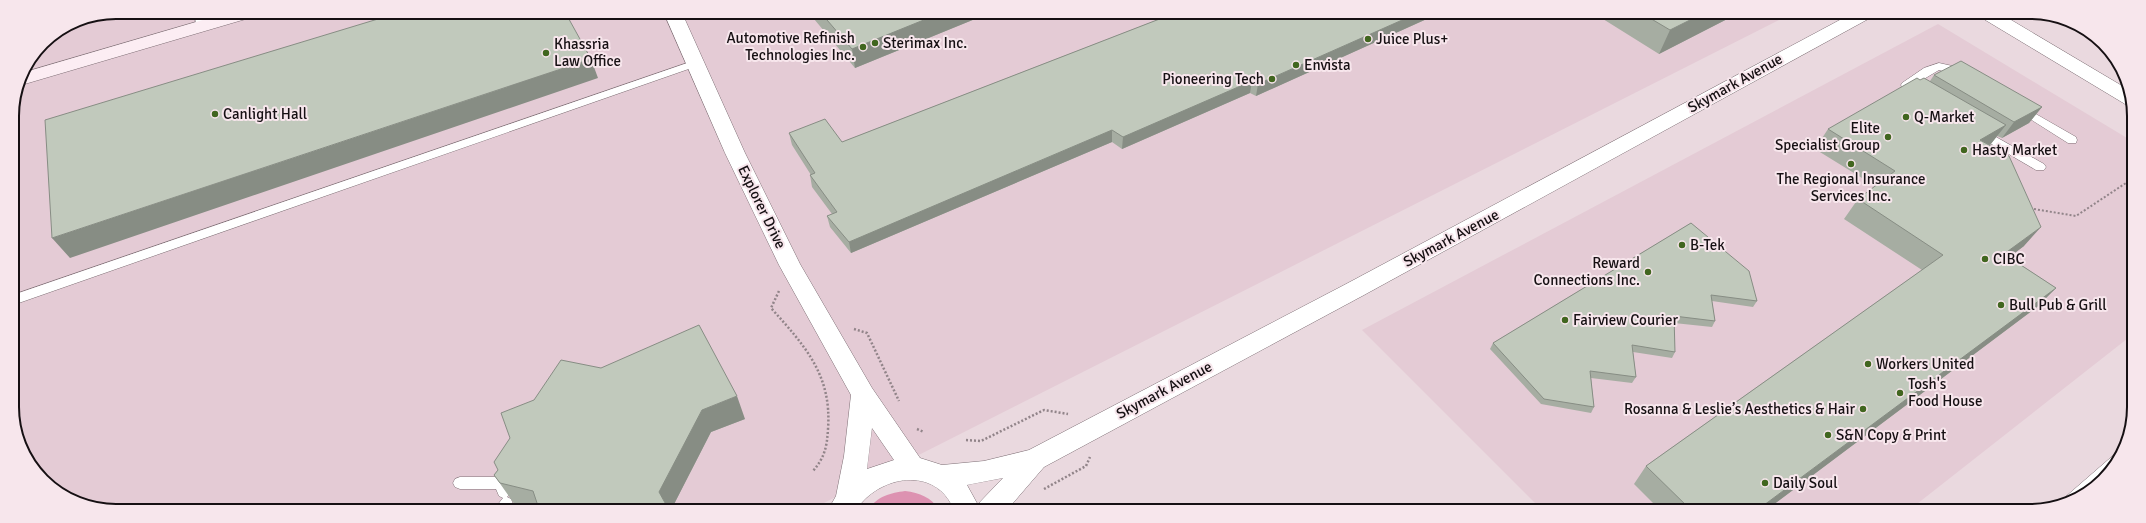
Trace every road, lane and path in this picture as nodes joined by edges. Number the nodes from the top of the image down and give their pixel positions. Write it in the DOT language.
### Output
graph roads {
  1 [pos="676,19"];
  2 [pos="1855,19"];
  3 [pos="1996,19"];
  4 [pos="201,20"];
  5 [pos="696,63"];
  6 [pos="27,77"];
  7 [pos="1972,78"];
  8 [pos="2125,96"];
  9 [pos="1921,98"];
  10 [pos="2012,103"];
  11 [pos="1968,125"];
  12 [pos="2072,140"];
  13 [pos="2040,167"];
  14 [pos="2127,182"];
  15 [pos="2034,209"];
  16 [pos="790,265"];
  17 [pos="19,298"];
  18 [pos="821,320"];
  19 [pos="863,395"];
  20 [pos="901,405"];
  21 [pos="1106,420"];
  22 [pos="911,427"];
  23 [pos="924,432"];
  24 [pos="966,440"];
  25 [pos="1035,459"];
  26 [pos="913,469"];
  27 [pos="813,471"];
  28 [pos="941,476"];
  29 [pos="460,483"];
  30 [pos="506,501"];
  31 [pos="844,504"];
  32 [pos="964,504"];
  33 [pos="996,504"];
  1 -- 5 [label="street, Explorer Drive"];
  2 -- 21 [label="street, Skymark Avenue"];
  3 -- 8 [label="street"];
  4 -- 6 [label="street"];
  5 -- 16 [label="street, Explorer Drive"];
  5 -- 17 [label="lane"];
  7 -- 9 [label="lane"];
  10 -- 12 [label="lane"];
  11 -- 13 [label="lane"];
  14 -- 15 [label="path"];
  16 -- 18 [label="street, Explorer Drive"];
  16 -- 27 [label="path"];
  18 -- 19 [label="street, Explorer Drive"];
  18 -- 20 [label="path"];
  19 -- 26 [label="street, Explorer Drive"];
  19 -- 31 [label="street"];
  21 -- 24 [label="path"];
  21 -- 25 [label="street, Skymark Avenue"];
  22 -- 23 [label="path"];
  25 -- 28 [label="street, Skymark Avenue"];
  25 -- 33 [label="street, Skymark Avenue"];
  26 -- 28 [label="street"];
  26 -- 31 [label="street"];
  28 -- 32 [label="street"];
  29 -- 30 [label="lane"];
}
